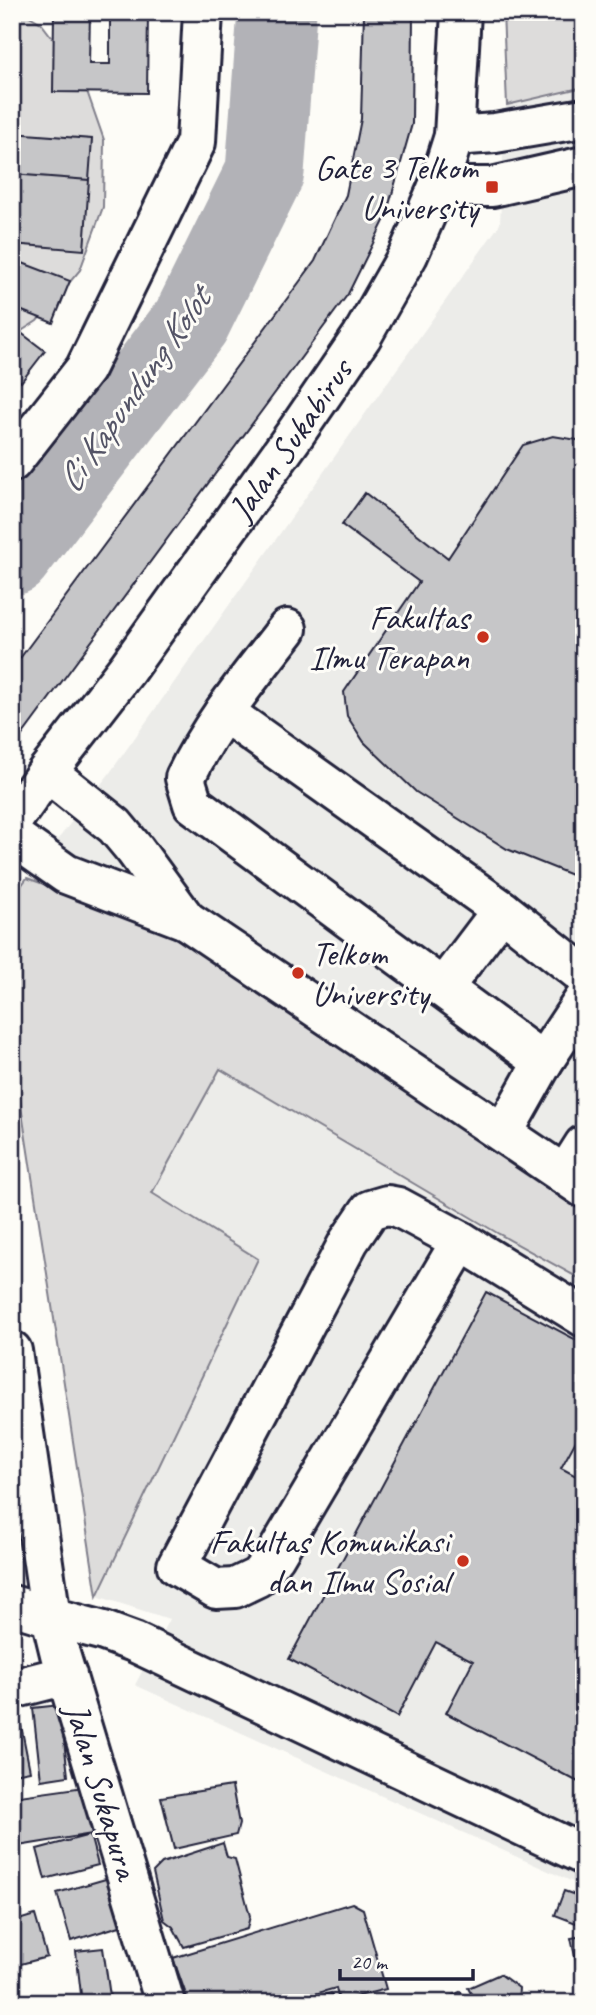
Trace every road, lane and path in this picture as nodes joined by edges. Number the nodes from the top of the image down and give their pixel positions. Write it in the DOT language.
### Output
graph roads {
  1 [pos="203,12"];
  2 [pos="461,12"];
  3 [pos="584,118"];
  4 [pos="454,136"];
  5 [pos="584,166"];
  6 [pos="438,187"];
  7 [pos="12,463"];
  8 [pos="288,629"];
  9 [pos="224,712"];
  10 [pos="47,772"];
  11 [pos="12,821"];
  12 [pos="12,836"];
  13 [pos="502,910"];
  14 [pos="186,920"];
  15 [pos="584,975"];
  16 [pos="443,988"];
  17 [pos="584,1000"];
  18 [pos="543,1062"];
  19 [pos="503,1133"];
  20 [pos="577,1169"];
  21 [pos="461,1241"];
  22 [pos="584,1317"];
  23 [pos="12,1351"];
  24 [pos="12,1605"];
  25 [pos="51,1617"];
  26 [pos="67,1675"];
  27 [pos="12,1689"];
  28 [pos="584,1855"];
  29 [pos="165,2003"];
  1 -- 7 [label="street"];
  2 -- 4 [label="street, Jalan Sukabirus"];
  3 -- 4 [label="street"];
  4 -- 6 [label="street, Jalan Sukabirus"];
  5 -- 6 [label="street"];
  6 -- 10 [label="street, Jalan Sukabirus"];
  8 -- 9 [label="street"];
  9 -- 13 [label="street"];
  9 -- 16 [label="street"];
  10 -- 11 [label="street, Jalan Sukabirus"];
  10 -- 14 [label="street"];
  12 -- 14 [label="street"];
  13 -- 15 [label="street"];
  13 -- 16 [label="street"];
  14 -- 19 [label="street"];
  16 -- 18 [label="street"];
  17 -- 18 [label="street"];
  18 -- 19 [label="street"];
  19 -- 20 [label="street"];
  21 -- 21 [label="street"];
  21 -- 22 [label="street"];
  23 -- 25 [label="street, Jalan Sukapura"];
  24 -- 25 [label="street"];
  25 -- 26 [label="street, Jalan Sukapura"];
  25 -- 28 [label="street"];
  26 -- 27 [label="street"];
  26 -- 29 [label="street, Jalan Sukapura"];
}
